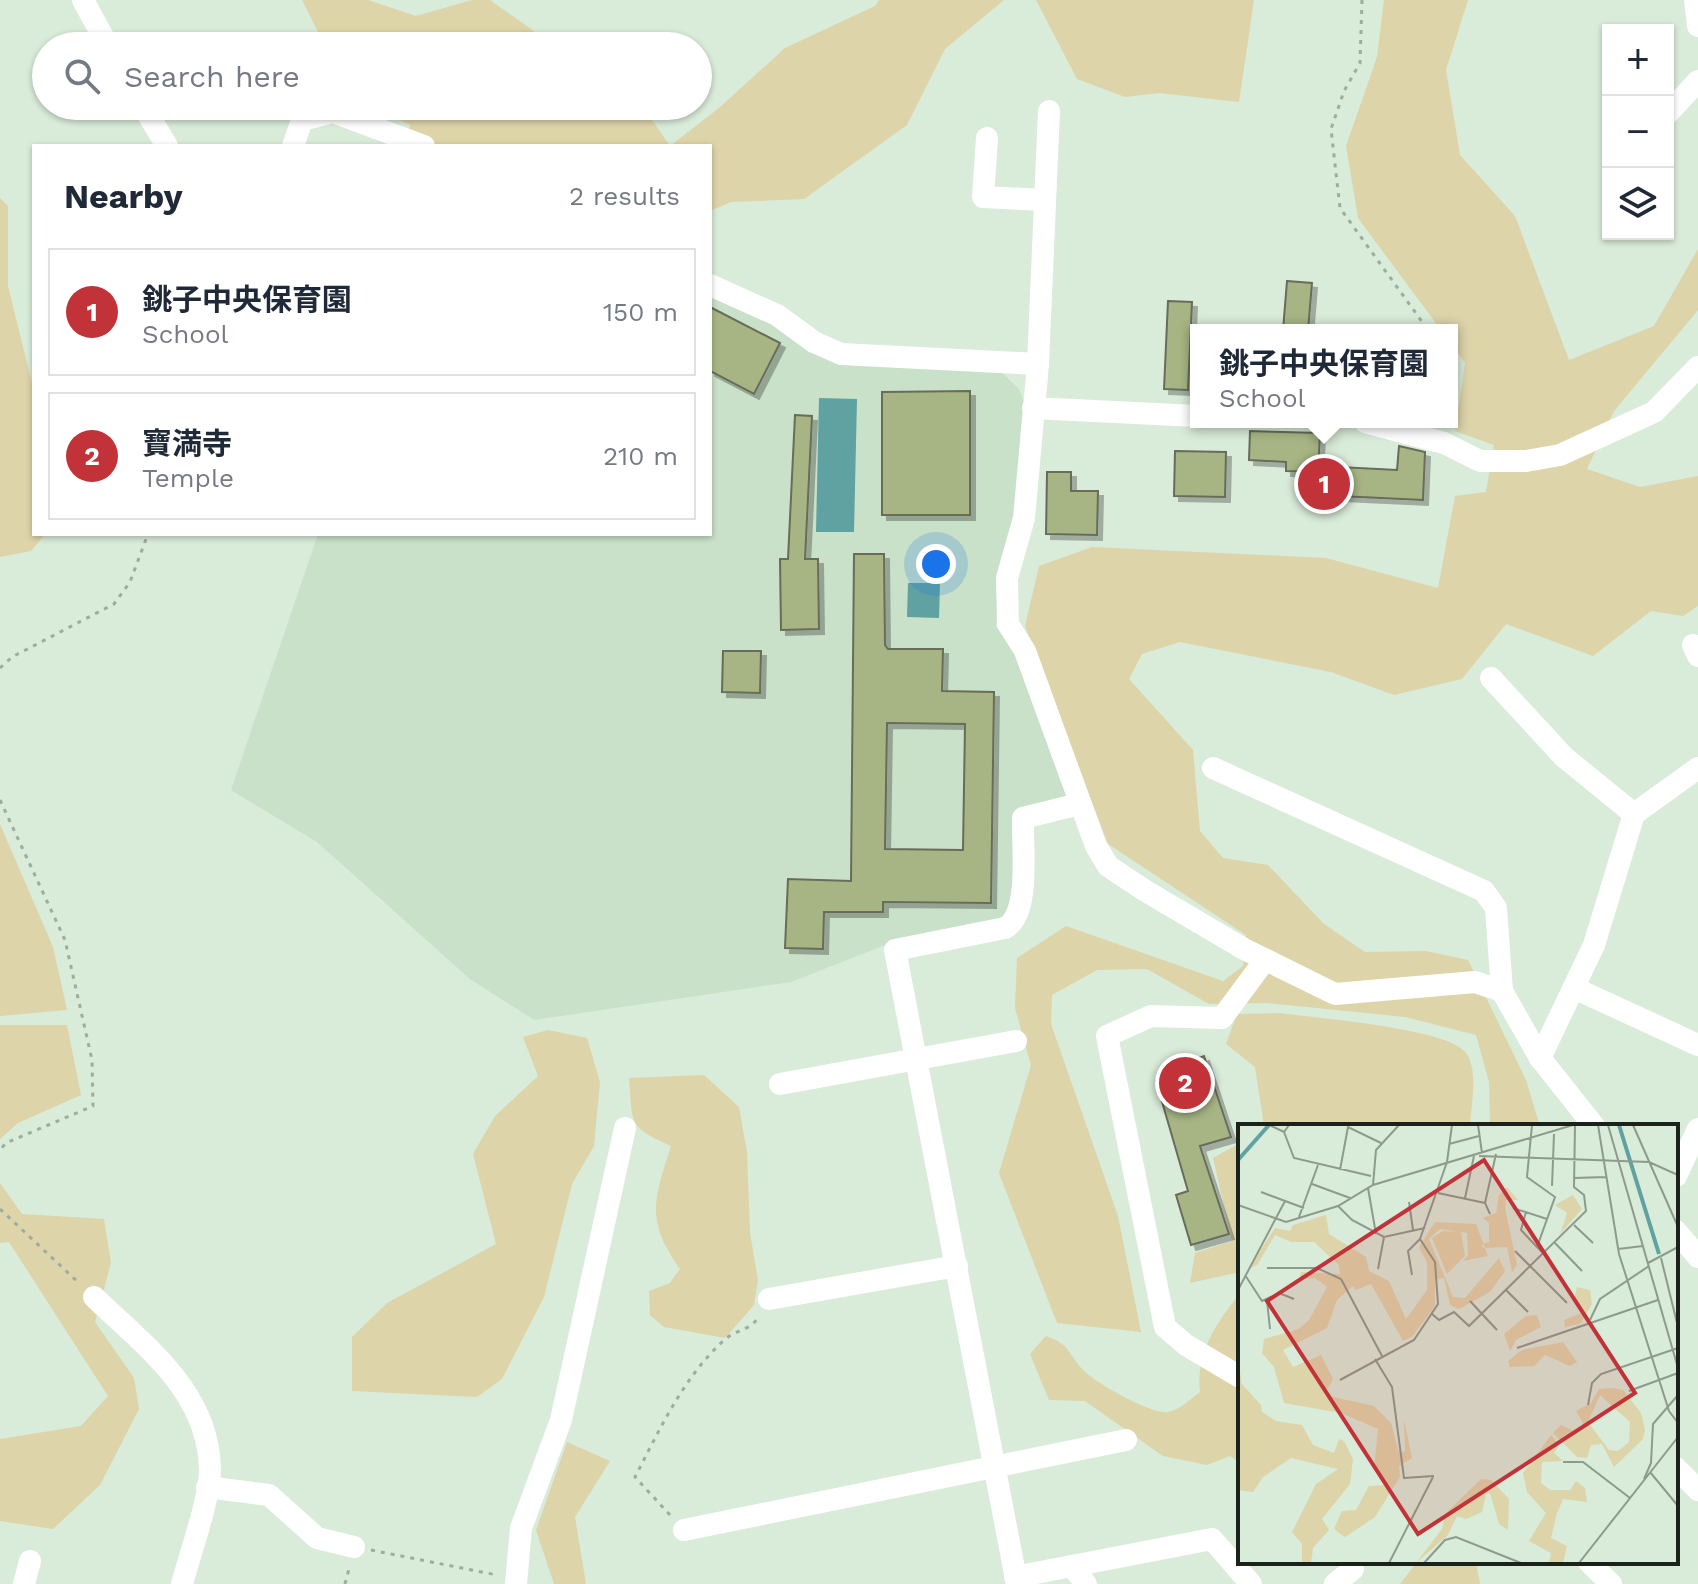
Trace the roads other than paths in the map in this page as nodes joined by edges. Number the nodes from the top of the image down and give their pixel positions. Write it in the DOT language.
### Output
graph roads {
  1 [pos="83,0"];
  2 [pos="1693,1"];
  3 [pos="1698,26"];
  4 [pos="100,32"];
  5 [pos="1698,81"];
  6 [pos="1674,107"];
  7 [pos="1049,111"];
  8 [pos="151,120"];
  9 [pos="302,120"];
  10 [pos="354,120"];
  11 [pos="987,138"];
  12 [pos="166,144"];
  13 [pos="294,144"];
  14 [pos="419,144"];
  15 [pos="1044,200"];
  16 [pos="712,286"];
  17 [pos="1038,364"];
  18 [pos="1698,367"];
  19 [pos="1033,408"];
  20 [pos="1190,416"];
  21 [pos="1388,428"];
  22 [pos="1491,678"];
  23 [pos="1213,768"];
  24 [pos="1698,768"];
  25 [pos="1674,784"];
  26 [pos="1698,794"];
  27 [pos="1079,804"];
  28 [pos="1634,814"];
  29 [pos="1265,960"];
  30 [pos="1574,988"];
  31 [pos="1502,991"];
  32 [pos="1016,1041"];
  33 [pos="1698,1045"];
  34 [pos="1540,1058"];
  35 [pos="916,1060"];
  36 [pos="780,1084"];
  37 [pos="1592,1124"];
  38 [pos="625,1128"];
  39 [pos="1698,1129"];
  40 [pos="1678,1172"];
  41 [pos="1678,1238"];
  42 [pos="1698,1257"];
  43 [pos="957,1266"];
  44 [pos="94,1297"];
  45 [pos="769,1299"];
  46 [pos="1231,1372"];
  47 [pos="1126,1440"];
  48 [pos="995,1469"];
  49 [pos="1678,1470"];
  50 [pos="207,1487"];
  51 [pos="1698,1490"];
  52 [pos="684,1530"];
  53 [pos="354,1547"];
  54 [pos="30,1561"];
  55 [pos="1591,1564"];
  56 [pos="1353,1569"];
  57 [pos="1079,1575"];
  58 [pos="1016,1580"];
  59 [pos="516,1581"];
  60 [pos="24,1584"];
  61 [pos="182,1584"];
  62 [pos="1251,1584"];
  63 [pos="1335,1584"];
  64 [pos="1611,1584"];
  1 -- 4 [label="street"];
  2 -- 3 [label="street"];
  5 -- 6 [label="street"];
  7 -- 15 [label="street"];
  8 -- 12 [label="street"];
  9 -- 13 [label="street"];
  10 -- 14 [label="street"];
  11 -- 15 [label="street"];
  15 -- 17 [label="street"];
  16 -- 17 [label="street"];
  17 -- 19 [label="street"];
  18 -- 21 [label="street"];
  19 -- 20 [label="street"];
  19 -- 27 [label="street"];
  22 -- 28 [label="street"];
  23 -- 31 [label="street"];
  24 -- 25 [label="street"];
  25 -- 26 [label="street"];
  25 -- 28 [label="street"];
  27 -- 29 [label="street"];
  27 -- 35 [label="street"];
  28 -- 30 [label="street"];
  29 -- 31 [label="street"];
  29 -- 46 [label="street"];
  30 -- 33 [label="street"];
  30 -- 34 [label="street"];
  31 -- 34 [label="street"];
  32 -- 35 [label="street"];
  34 -- 37 [label="street"];
  35 -- 36 [label="street"];
  35 -- 43 [label="street"];
  38 -- 59 [label="street"];
  39 -- 40 [label="street"];
  41 -- 42 [label="street"];
  43 -- 45 [label="street"];
  43 -- 48 [label="street"];
  44 -- 50 [label="street"];
  47 -- 48 [label="street"];
  48 -- 52 [label="street"];
  48 -- 58 [label="street"];
  49 -- 51 [label="street"];
  50 -- 53 [label="street"];
  50 -- 61 [label="street"];
  54 -- 60 [label="street"];
  55 -- 64 [label="street"];
  56 -- 63 [label="street"];
  57 -- 58 [label="street"];
  57 -- 62 [label="street"];
}
